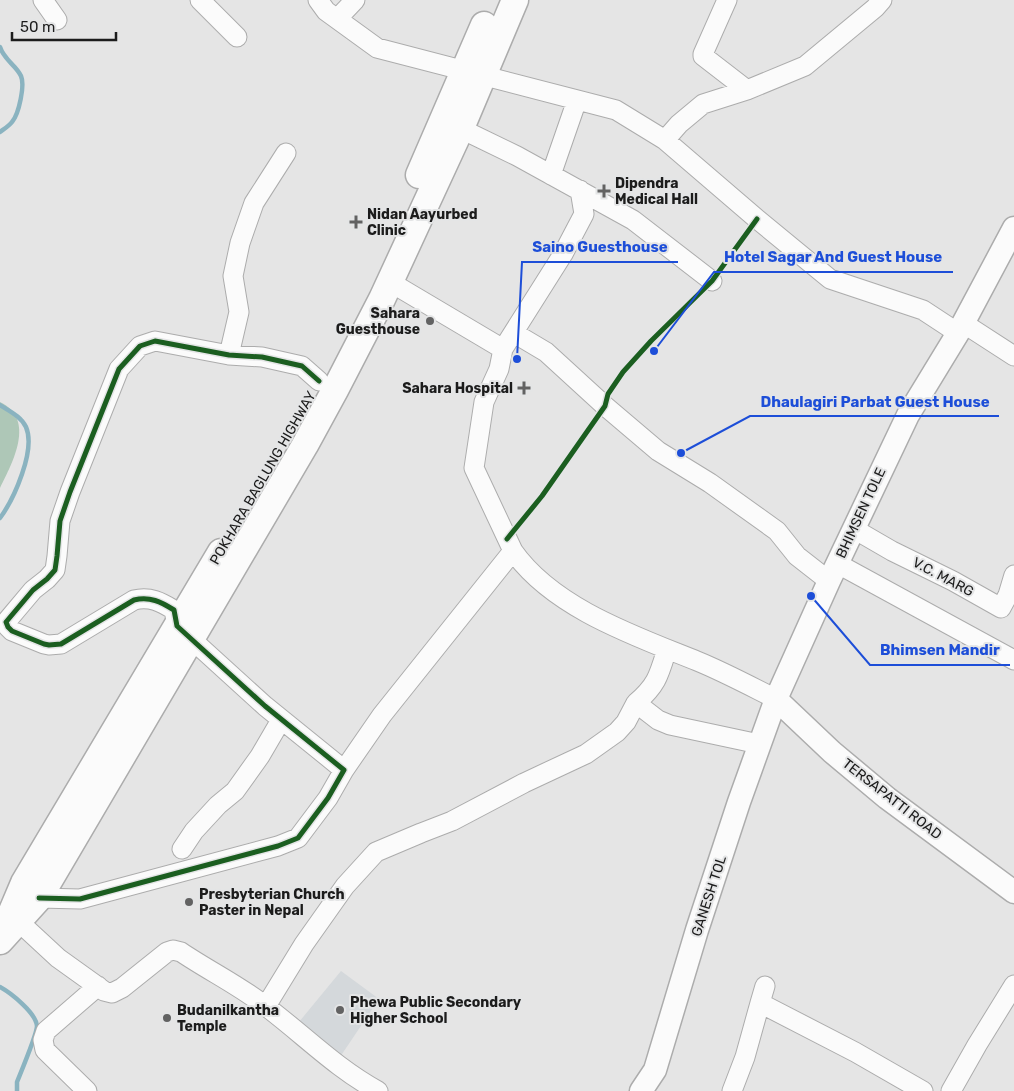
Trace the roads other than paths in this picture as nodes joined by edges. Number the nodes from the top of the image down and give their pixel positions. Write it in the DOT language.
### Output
graph roads {
  1 [pos="43,0"];
  2 [pos="200,0"];
  3 [pos="318,0"];
  4 [pos="355,0"];
  5 [pos="495,0"];
  6 [pos="515,0"];
  7 [pos="727,0"];
  8 [pos="882,0"];
  9 [pos="337,19"];
  10 [pos="57,20"];
  11 [pos="237,38"];
  12 [pos="474,73"];
  13 [pos="747,90"];
  14 [pos="578,100"];
  15 [pos="452,124"];
  16 [pos="665,140"];
  17 [pos="286,153"];
  18 [pos="551,175"];
  19 [pos="580,190"];
  20 [pos="1014,228"];
  21 [pos="712,281"];
  22 [pos="390,282"];
  23 [pos="961,328"];
  24 [pos="514,333"];
  25 [pos="504,349"];
  26 [pos="229,355"];
  27 [pos="1014,356"];
  28 [pos="319,381"];
  29 [pos="854,529"];
  30 [pos="513,551"];
  31 [pos="833,572"];
  32 [pos="1014,576"];
  33 [pos="184,632"];
  34 [pos="667,650"];
  35 [pos="1014,660"];
  36 [pos="776,699"];
  37 [pos="636,703"];
  38 [pos="281,720"];
  39 [pos="759,744"];
  40 [pos="344,770"];
  41 [pos="182,849"];
  42 [pos="1014,892"];
  43 [pos="39,898"];
  44 [pos="18,921"];
  45 [pos="0,941"];
  46 [pos="1014,985"];
  47 [pos="98,986"];
  48 [pos="266,1006"];
  49 [pos="655,1080"];
  50 [pos="912,1089"];
  51 [pos="87,1091"];
  52 [pos="378,1091"];
  53 [pos="641,1091"];
  54 [pos="732,1091"];
  55 [pos="951,1091"];
  1 -- 10 [label="street"];
  2 -- 11 [label="street"];
  3 -- 9 [label="street"];
  4 -- 9 [label="street"];
  5 -- 12 [label="highway, POKHARA BAGLUNG HIGHWAY"];
  6 -- 12 [label="highway, POKHARA BAGLUNG HIGHWAY"];
  7 -- 13 [label="street"];
  8 -- 13 [label="street"];
  9 -- 12 [label="street"];
  12 -- 14 [label="street"];
  12 -- 15 [label="highway, POKHARA BAGLUNG HIGHWAY"];
  13 -- 16 [label="street"];
  14 -- 16 [label="street"];
  14 -- 18 [label="street"];
  15 -- 18 [label="street"];
  15 -- 22 [label="highway, POKHARA BAGLUNG HIGHWAY"];
  15 -- 28 [label="highway, POKHARA BAGLUNG HIGHWAY"];
  16 -- 23 [label="street"];
  17 -- 26 [label="street"];
  18 -- 19 [label="street"];
  19 -- 21 [label="street"];
  19 -- 24 [label="street"];
  20 -- 23 [label="main road, BHIMSEN TOLE"];
  22 -- 25 [label="street"];
  22 -- 33 [label="highway, POKHARA BAGLUNG HIGHWAY"];
  23 -- 27 [label="street"];
  23 -- 29 [label="main road, BHIMSEN TOLE"];
  24 -- 25 [label="street"];
  24 -- 31 [label="street"];
  25 -- 30 [label="street"];
  26 -- 28 [label="street"];
  26 -- 33 [label="street"];
  28 -- 33 [label="highway, POKHARA BAGLUNG HIGHWAY"];
  29 -- 31 [label="main road, BHIMSEN TOLE"];
  29 -- 32 [label="street, V.C. MARG"];
  30 -- 34 [label="street"];
  30 -- 40 [label="street"];
  31 -- 35 [label="street"];
  31 -- 36 [label="main road, BHIMSEN TOLE"];
  33 -- 38 [label="street"];
  33 -- 43 [label="highway, POKHARA BAGLUNG HIGHWAY"];
  33 -- 45 [label="highway, POKHARA BAGLUNG HIGHWAY"];
  34 -- 36 [label="street"];
  34 -- 37 [label="street"];
  36 -- 39 [label="main road, GANESH TOL"];
  36 -- 42 [label="main road, TERSAPATTI ROAD"];
  37 -- 39 [label="street"];
  37 -- 48 [label="street"];
  38 -- 40 [label="street"];
  38 -- 41 [label="street"];
  39 -- 49 [label="main road, GANESH TOL"];
  40 -- 43 [label="street"];
  43 -- 44 [label="highway, POKHARA BAGLUNG HIGHWAY"];
  44 -- 45 [label="highway, POKHARA BAGLUNG HIGHWAY"];
  44 -- 47 [label="street"];
  46 -- 55 [label="street"];
  47 -- 48 [label="street"];
  47 -- 51 [label="street"];
  48 -- 52 [label="street"];
  49 -- 53 [label="main road, GANESH TOL"];
  50 -- 54 [label="street"];
}
